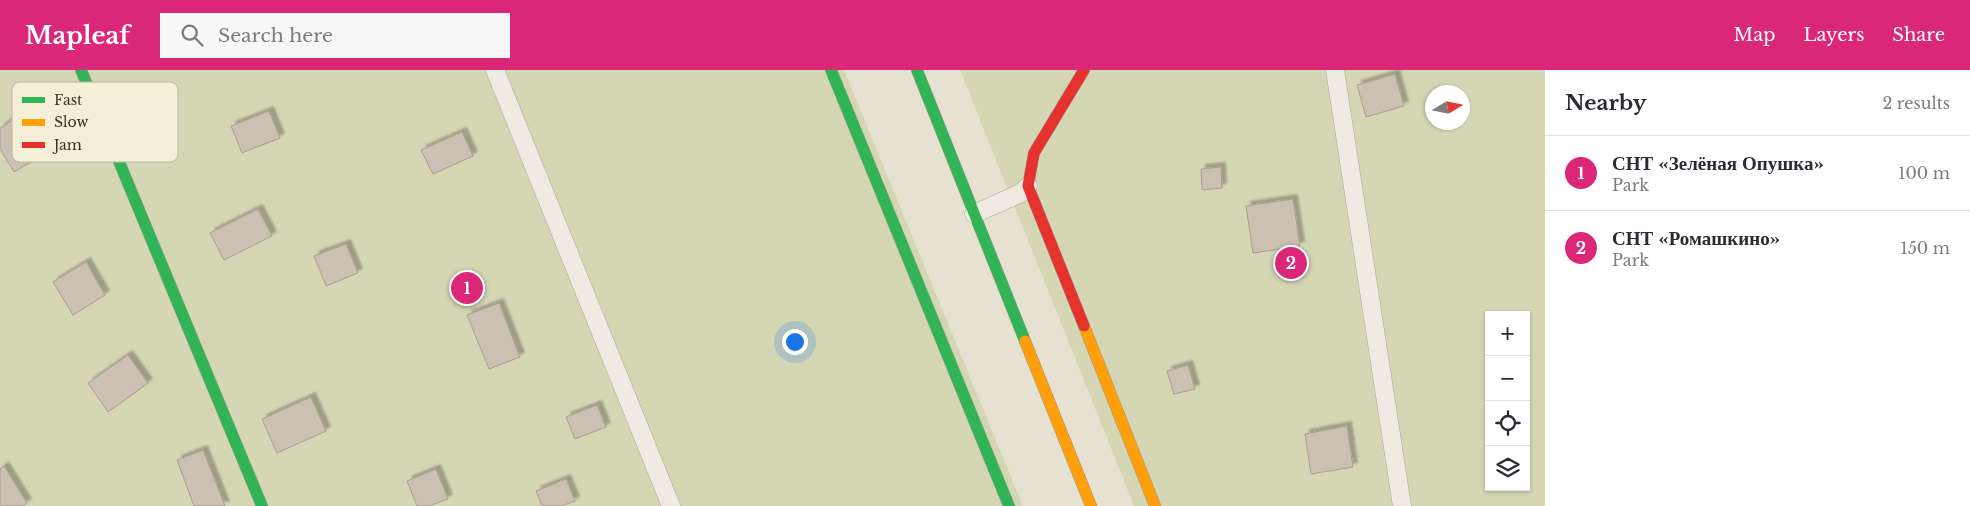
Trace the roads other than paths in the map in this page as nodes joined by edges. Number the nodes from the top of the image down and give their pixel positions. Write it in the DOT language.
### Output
graph roads {
  1 [pos="81,70"];
  2 [pos="495,70"];
  3 [pos="831,70"];
  4 [pos="917,70"];
  5 [pos="1084,70"];
  6 [pos="1335,70"];
  7 [pos="86,82"];
  8 [pos="119,162"];
  9 [pos="1028,186"];
  10 [pos="974,214"];
  11 [pos="262,506"];
  12 [pos="671,506"];
  13 [pos="1009,506"];
  14 [pos="1091,506"];
  15 [pos="1155,506"];
  16 [pos="1402,506"];
  1 -- 7 [label="street"];
  2 -- 12 [label="street"];
  3 -- 13 [label="street"];
  4 -- 10 [label="street"];
  5 -- 9 [label="street"];
  6 -- 16 [label="street"];
  8 -- 11 [label="street"];
  9 -- 10 [label="street"];
  9 -- 15 [label="street"];
  10 -- 14 [label="street"];
}
